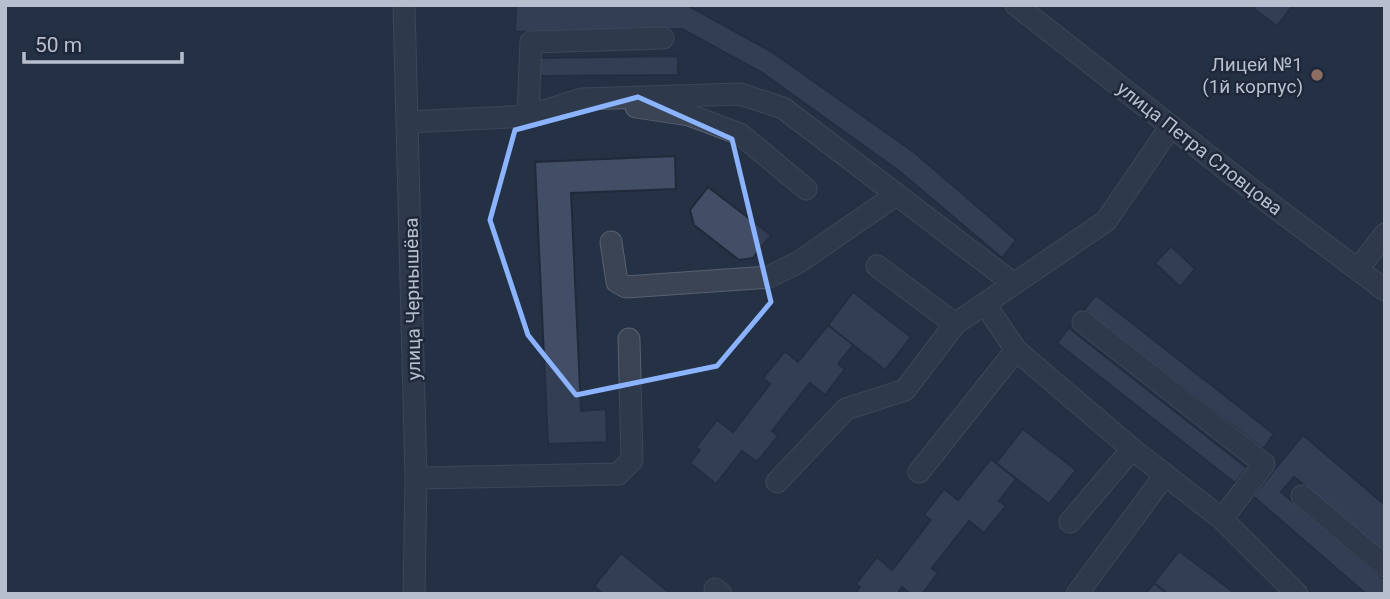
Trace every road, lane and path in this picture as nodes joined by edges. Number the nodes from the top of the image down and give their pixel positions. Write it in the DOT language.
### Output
graph roads {
  1 [pos="1016,5"];
  2 [pos="400,8"];
  3 [pos="663,38"];
  4 [pos="582,99"];
  5 [pos="528,116"];
  6 [pos="407,122"];
  7 [pos="1171,126"];
  8 [pos="806,189"];
  9 [pos="896,195"];
  10 [pos="1385,234"];
  11 [pos="611,242"];
  12 [pos="877,266"];
  13 [pos="1358,268"];
  14 [pos="1014,284"];
  15 [pos="1385,290"];
  16 [pos="985,304"];
  17 [pos="1083,322"];
  18 [pos="955,324"];
  19 [pos="629,339"];
  20 [pos="1016,350"];
  21 [pos="1132,449"];
  22 [pos="919,471"];
  23 [pos="1165,475"];
  24 [pos="416,478"];
  25 [pos="777,482"];
  26 [pos="1302,496"];
  27 [pos="1222,519"];
  28 [pos="1070,522"];
  29 [pos="1385,566"];
  30 [pos="414,594"];
  31 [pos="1077,594"];
  32 [pos="1297,594"];
  1 -- 7 [label="street, улица Петра Словцова"];
  2 -- 6 [label="street, улица Чернышёва"];
  3 -- 5 [label="street"];
  4 -- 5 [label="street"];
  4 -- 8 [label="street"];
  4 -- 9 [label="street"];
  5 -- 6 [label="street"];
  6 -- 24 [label="street, улица Чернышёва"];
  7 -- 13 [label="street, улица Петра Словцова"];
  7 -- 14 [label="street"];
  9 -- 11 [label="street"];
  9 -- 14 [label="street"];
  10 -- 13 [label="street"];
  12 -- 18 [label="street"];
  13 -- 15 [label="street, улица Петра Словцова"];
  14 -- 16 [label="street"];
  16 -- 18 [label="street"];
  16 -- 20 [label="street"];
  17 -- 27 [label="street"];
  18 -- 25 [label="street"];
  19 -- 24 [label="street"];
  20 -- 21 [label="street"];
  20 -- 22 [label="street"];
  21 -- 23 [label="street"];
  21 -- 28 [label="street"];
  23 -- 27 [label="street"];
  23 -- 31 [label="street"];
  24 -- 30 [label="street, улица Чернышёва"];
  26 -- 29 [label="street"];
  27 -- 32 [label="street"];
}
